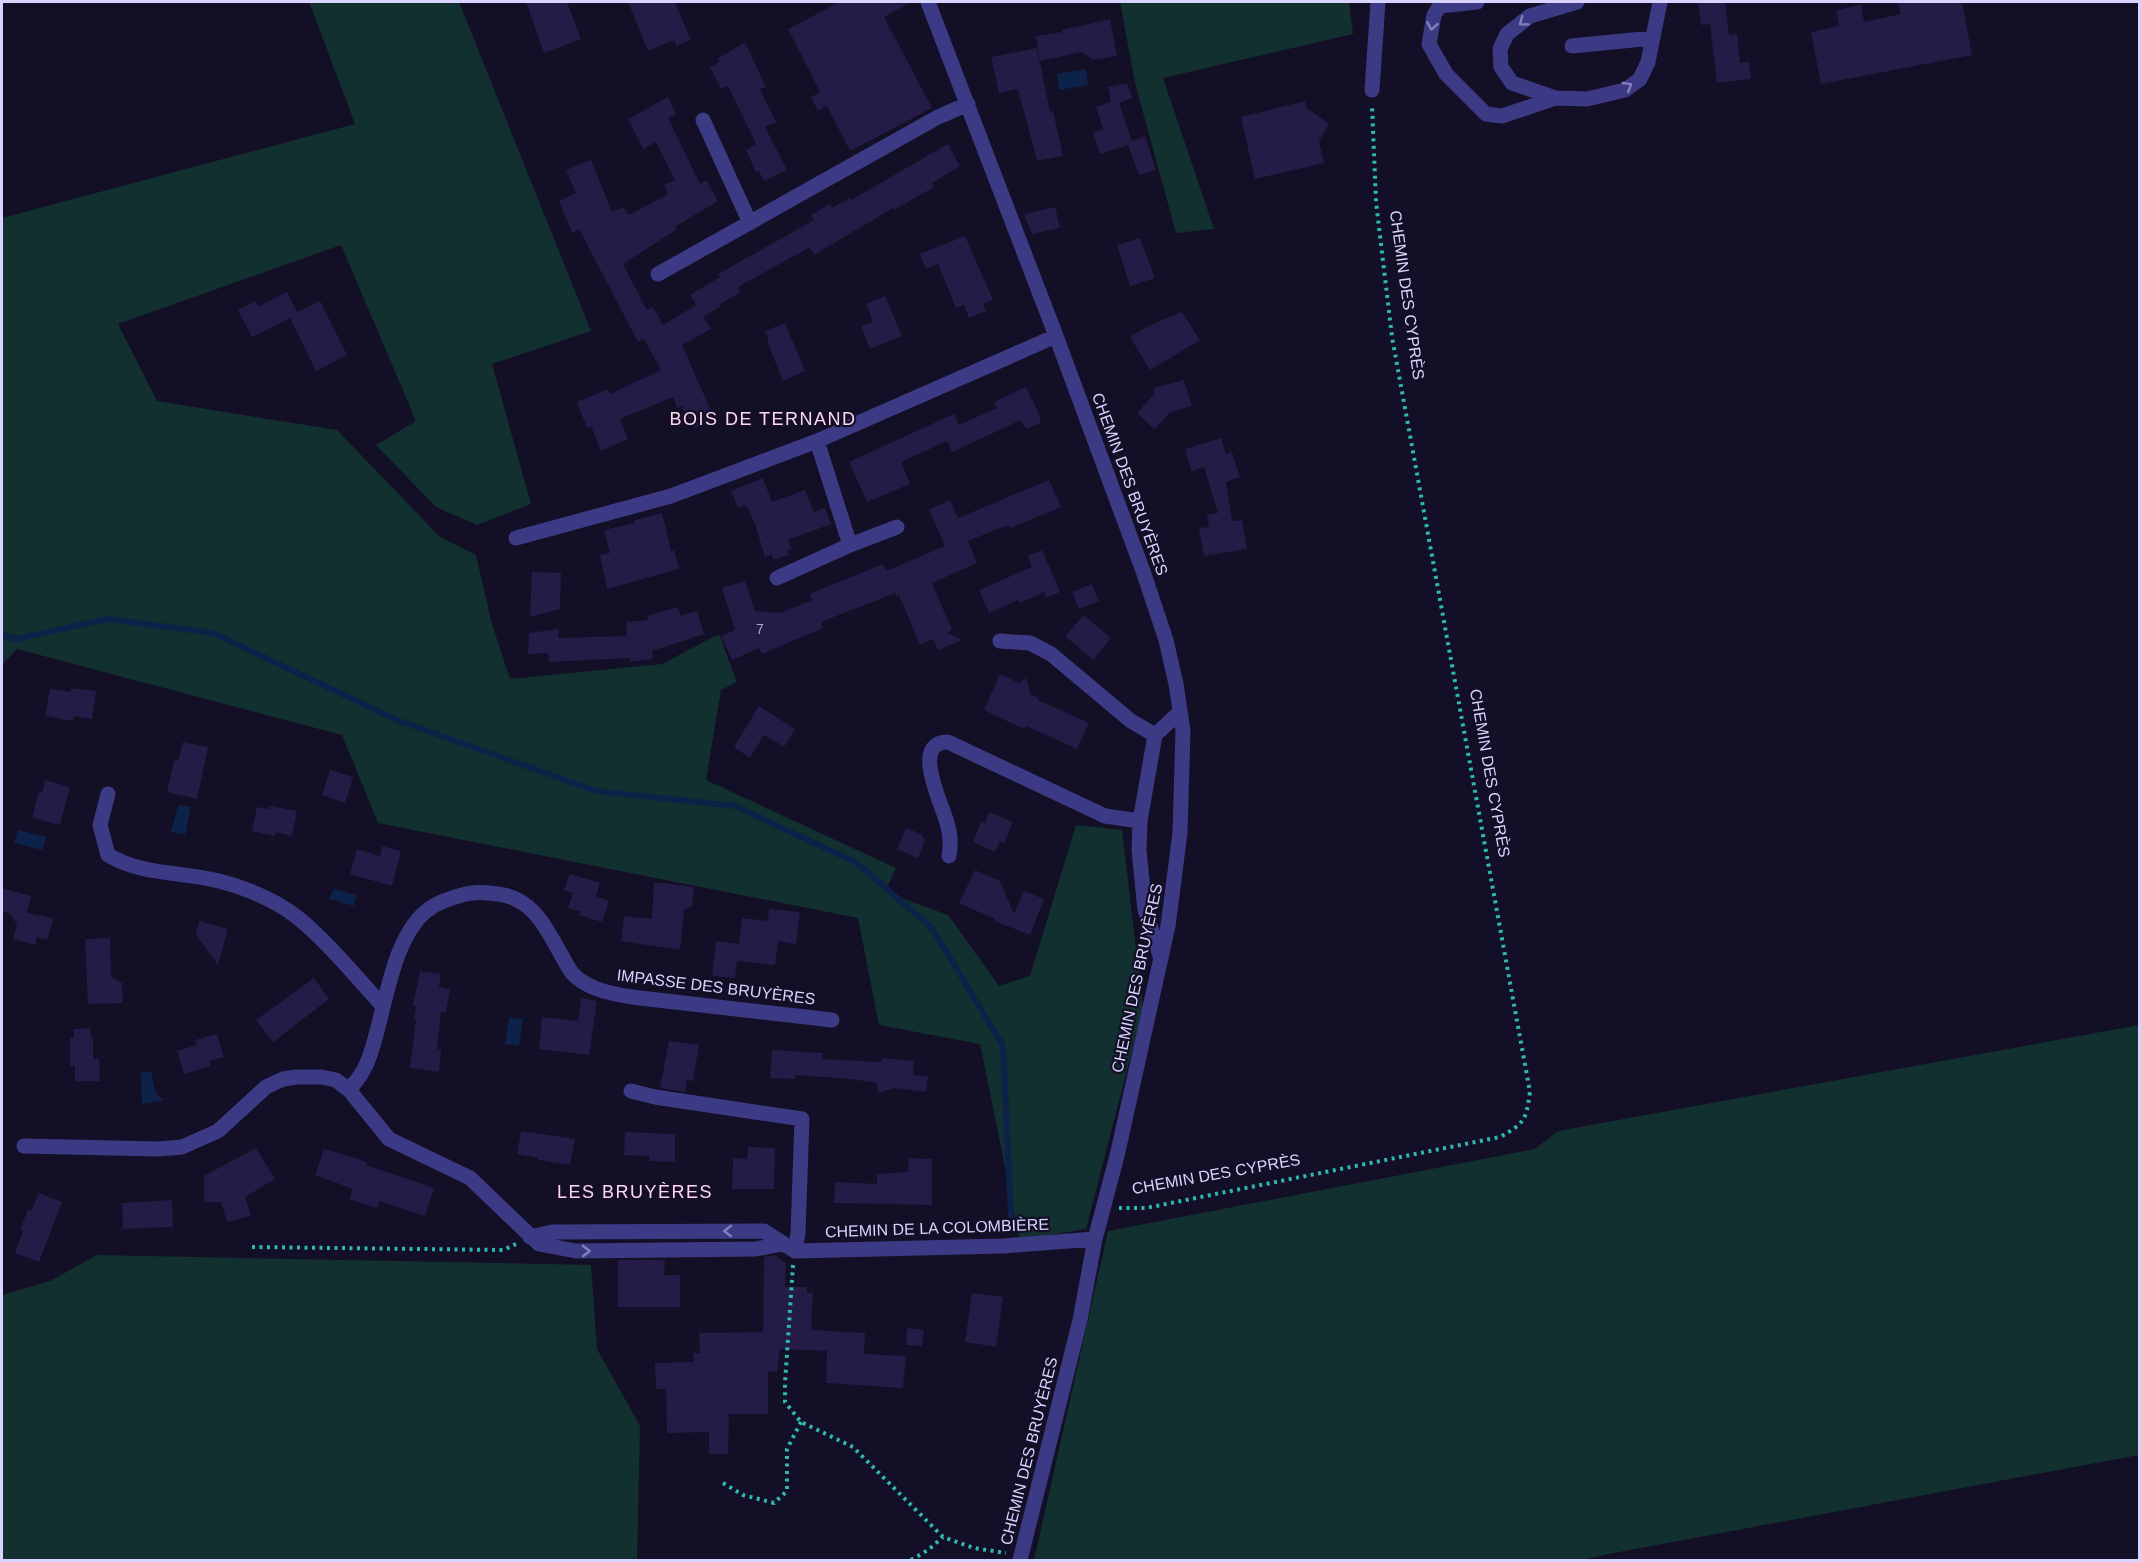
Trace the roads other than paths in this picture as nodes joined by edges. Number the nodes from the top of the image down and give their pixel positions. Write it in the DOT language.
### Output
graph roads {
  1 [pos="928,2"];
  2 [pos="1378,2"];
  3 [pos="1477,2"];
  4 [pos="1577,2"];
  5 [pos="1660,2"];
  6 [pos="1653,38"];
  7 [pos="1572,46"];
  8 [pos="1372,90"];
  9 [pos="1556,98"];
  10 [pos="968,104"];
  11 [pos="702,120"];
  12 [pos="750,223"];
  13 [pos="658,274"];
  14 [pos="1056,336"];
  15 [pos="816,441"];
  16 [pos="897,527"];
  17 [pos="516,538"];
  18 [pos="850,545"];
  19 [pos="777,578"];
  20 [pos="1000,641"];
  21 [pos="1180,712"];
  22 [pos="1155,735"];
  23 [pos="108,794"];
  24 [pos="1140,821"];
  25 [pos="949,856"];
  26 [pos="1161,959"];
  27 [pos="383,1006"];
  28 [pos="832,1020"];
  29 [pos="349,1090"];
  30 [pos="631,1091"];
  31 [pos="24,1146"];
  32 [pos="1095,1239"];
  33 [pos="788,1248"];
  34 [pos="1021,1558"];
  1 -- 10 [label="street, CHEMIN DES BRUYÈRES"];
  2 -- 8 [label="street"];
  3 -- 9 [label="street, one-way"];
  4 -- 9 [label="street, one-way"];
  5 -- 6 [label="street"];
  6 -- 7 [label="street"];
  9 -- 6 [label="street, one-way"];
  10 -- 12 [label="street"];
  10 -- 14 [label="street, CHEMIN DES BRUYÈRES"];
  11 -- 12 [label="street"];
  12 -- 13 [label="street"];
  14 -- 15 [label="street"];
  14 -- 21 [label="street, CHEMIN DES BRUYÈRES"];
  15 -- 17 [label="street"];
  15 -- 18 [label="street"];
  16 -- 18 [label="street"];
  18 -- 19 [label="street"];
  20 -- 22 [label="street"];
  21 -- 22 [label="street"];
  21 -- 26 [label="street, CHEMIN DES BRUYÈRES"];
  22 -- 24 [label="street"];
  23 -- 27 [label="street"];
  24 -- 25 [label="street"];
  24 -- 26 [label="street"];
  26 -- 32 [label="street, CHEMIN DES BRUYÈRES"];
  27 -- 28 [label="street, IMPASSE DES BRUYÈRES"];
  27 -- 29 [label="street, IMPASSE DES BRUYÈRES"];
  29 -- 31 [label="street"];
  29 -- 33 [label="street, CHEMIN DE LA COLOMBIÈRE"];
  30 -- 33 [label="street"];
  32 -- 33 [label="street, CHEMIN DE LA COLOMBIÈRE"];
  32 -- 34 [label="street, CHEMIN DES BRUYÈRES"];
}
